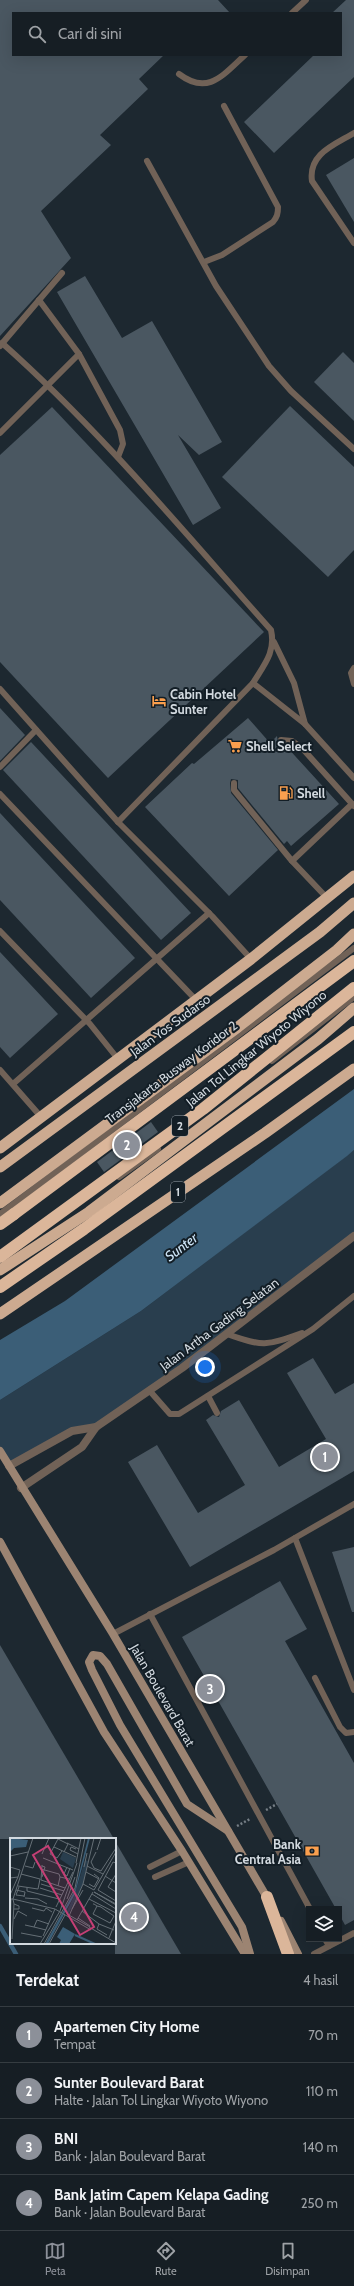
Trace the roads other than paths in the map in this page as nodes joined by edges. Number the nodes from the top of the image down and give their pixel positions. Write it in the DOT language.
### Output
graph roads {
  1 [pos="306,0"];
  2 [pos="293,12"];
  3 [pos="244,56"];
  4 [pos="179,74"];
  5 [pos="224,106"];
  6 [pos="354,133"];
  7 [pos="147,161"];
  8 [pos="354,242"];
  9 [pos="204,262"];
  10 [pos="62,273"];
  11 [pos="39,300"];
  12 [pos="1,344"];
  13 [pos="80,354"];
  14 [pos="49,384"];
  15 [pos="0,433"];
  16 [pos="354,449"];
  17 [pos="118,457"];
  18 [pos="274,642"];
  19 [pos="354,668"];
  20 [pos="253,683"];
  21 [pos="354,684"];
  22 [pos="0,689"];
  23 [pos="305,724"];
  24 [pos="36,730"];
  25 [pos="281,740"];
  26 [pos="0,767"];
  27 [pos="354,778"];
  28 [pos="234,783"];
  29 [pos="0,794"];
  30 [pos="353,805"];
  31 [pos="118,822"];
  32 [pos="292,861"];
  33 [pos="354,876"];
  34 [pos="328,899"];
  35 [pos="354,903"];
  36 [pos="209,913"];
  37 [pos="0,931"];
  38 [pos="354,934"];
  39 [pos="354,937"];
  40 [pos="354,948"];
  41 [pos="157,958"];
  42 [pos="251,959"];
  43 [pos="354,961"];
  44 [pos="354,988"];
  45 [pos="354,997"];
  46 [pos="196,1000"];
  47 [pos="354,1008"];
  48 [pos="88,1022"];
  49 [pos="238,1027"];
  50 [pos="354,1032"];
  51 [pos="118,1060"];
  52 [pos="354,1069"];
  53 [pos="0,1070"];
  54 [pos="13,1084"];
  55 [pos="42,1118"];
  56 [pos="0,1148"];
  57 [pos="0,1167"];
  58 [pos="0,1203"];
  59 [pos="0,1214"];
  60 [pos="0,1224"];
  61 [pos="354,1236"];
  62 [pos="0,1258"];
  63 [pos="0,1270"];
  64 [pos="0,1287"];
  65 [pos="354,1296"];
  66 [pos="0,1314"];
  67 [pos="313,1329"];
  68 [pos="227,1334"];
  69 [pos="149,1390"];
  70 [pos="208,1396"];
  71 [pos="217,1413"];
  72 [pos="96,1427"];
  73 [pos="0,1451"];
  74 [pos="9,1466"];
  75 [pos="21,1488"];
  76 [pos="354,1504"];
  77 [pos="295,1538"];
  78 [pos="0,1542"];
  79 [pos="150,1614"];
  80 [pos="114,1634"];
  81 [pos="314,1678"];
  82 [pos="354,1690"];
  83 [pos="354,1732"];
  84 [pos="229,1831"];
  85 [pos="182,1851"];
  86 [pos="189,1862"];
  87 [pos="150,1867"];
  88 [pos="155,1877"];
  89 [pos="267,1897"];
  90 [pos="308,1906"];
  91 [pos="354,1933"];
  92 [pos="327,1942"];
  93 [pos="329,1946"];
  94 [pos="245,1954"];
  95 [pos="250,1954"];
  96 [pos="288,1954"];
  97 [pos="298,1954"];
  98 [pos="314,1954"];
  1 -- 2 [label="lane"];
  3 -- 4 [label="lane"];
  5 -- 9 [label="lane"];
  6 -- 8 [label="lane"];
  7 -- 9 [label="lane"];
  9 -- 16 [label="lane"];
  10 -- 11 [label="lane"];
  11 -- 12 [label="lane"];
  11 -- 13 [label="lane"];
  12 -- 14 [label="lane"];
  13 -- 14 [label="lane"];
  13 -- 17 [label="lane"];
  14 -- 15 [label="lane"];
  14 -- 17 [label="lane"];
  17 -- 18 [label="lane"];
  18 -- 20 [label="lane"];
  18 -- 23 [label="lane"];
  19 -- 21 [label="lane"];
  20 -- 23 [label="lane"];
  20 -- 31 [label="lane"];
  22 -- 24 [label="lane"];
  23 -- 27 [label="lane"];
  24 -- 26 [label="lane"];
  24 -- 31 [label="lane"];
  25 -- 30 [label="lane"];
  28 -- 32 [label="lane"];
  29 -- 41 [label="lane"];
  30 -- 32 [label="lane"];
  31 -- 36 [label="lane"];
  32 -- 34 [label="lane"];
  33 -- 34 [label="highway"];
  34 -- 42 [label="highway"];
  35 -- 57 [label="highway, Jalan Yos Sudarso"];
  36 -- 41 [label="lane"];
  36 -- 42 [label="lane"];
  37 -- 48 [label="lane"];
  38 -- 49 [label="highway"];
  39 -- 49 [label="highway"];
  40 -- 59 [label="lane, Transjakarta Busway Koridor 2"];
  41 -- 46 [label="lane"];
  41 -- 48 [label="lane"];
  42 -- 46 [label="highway"];
  43 -- 60 [label="highway, Jalan Tol Lingkar Wiyoto Wiyono / 2, bridge"];
  44 -- 62 [label="highway, Jalan Tol Lingkar Wiyoto Wiyono / 2"];
  45 -- 62 [label="lane"];
  46 -- 51 [label="highway"];
  47 -- 63 [label="highway"];
  48 -- 51 [label="lane"];
  48 -- 54 [label="lane"];
  49 -- 58 [label="highway"];
  50 -- 64 [label="highway"];
  51 -- 55 [label="highway"];
  52 -- 66 [label="highway, 1"];
  53 -- 54 [label="lane"];
  54 -- 55 [label="lane"];
  55 -- 56 [label="highway"];
  61 -- 68 [label="street, Jalan Artha Gading Selatan"];
  65 -- 67 [label="lane"];
  67 -- 68 [label="lane"];
  67 -- 70 [label="lane"];
  68 -- 69 [label="street, Jalan Artha Gading Selatan"];
  69 -- 70 [label="lane"];
  69 -- 72 [label="street, Jalan Artha Gading Selatan"];
  70 -- 71 [label="lane"];
  72 -- 74 [label="street, Jalan Artha Gading Selatan"];
  72 -- 75 [label="street, Jalan Artha Gading Selatan"];
  73 -- 74 [label="main road, Jalan Boulevard Barat"];
  74 -- 75 [label="main road, Jalan Boulevard Barat"];
  75 -- 80 [label="main road, Jalan Boulevard Barat"];
  76 -- 77 [label="lane"];
  77 -- 79 [label="lane"];
  77 -- 82 [label="lane"];
  78 -- 85 [label="main road"];
  79 -- 80 [label="lane"];
  79 -- 90 [label="lane"];
  80 -- 84 [label="main road, Jalan Boulevard Barat"];
  81 -- 83 [label="lane"];
  84 -- 89 [label="main road, Jalan Boulevard Barat"];
  84 -- 95 [label="main road"];
  85 -- 86 [label="main road"];
  85 -- 87 [label="lane"];
  86 -- 88 [label="lane"];
  86 -- 94 [label="main road"];
  89 -- 96 [label="highway"];
  89 -- 97 [label="main road, Jalan Boulevard Barat"];
  91 -- 93 [label="lane"];
  92 -- 93 [label="lane"];
  93 -- 98 [label="lane"];
}
